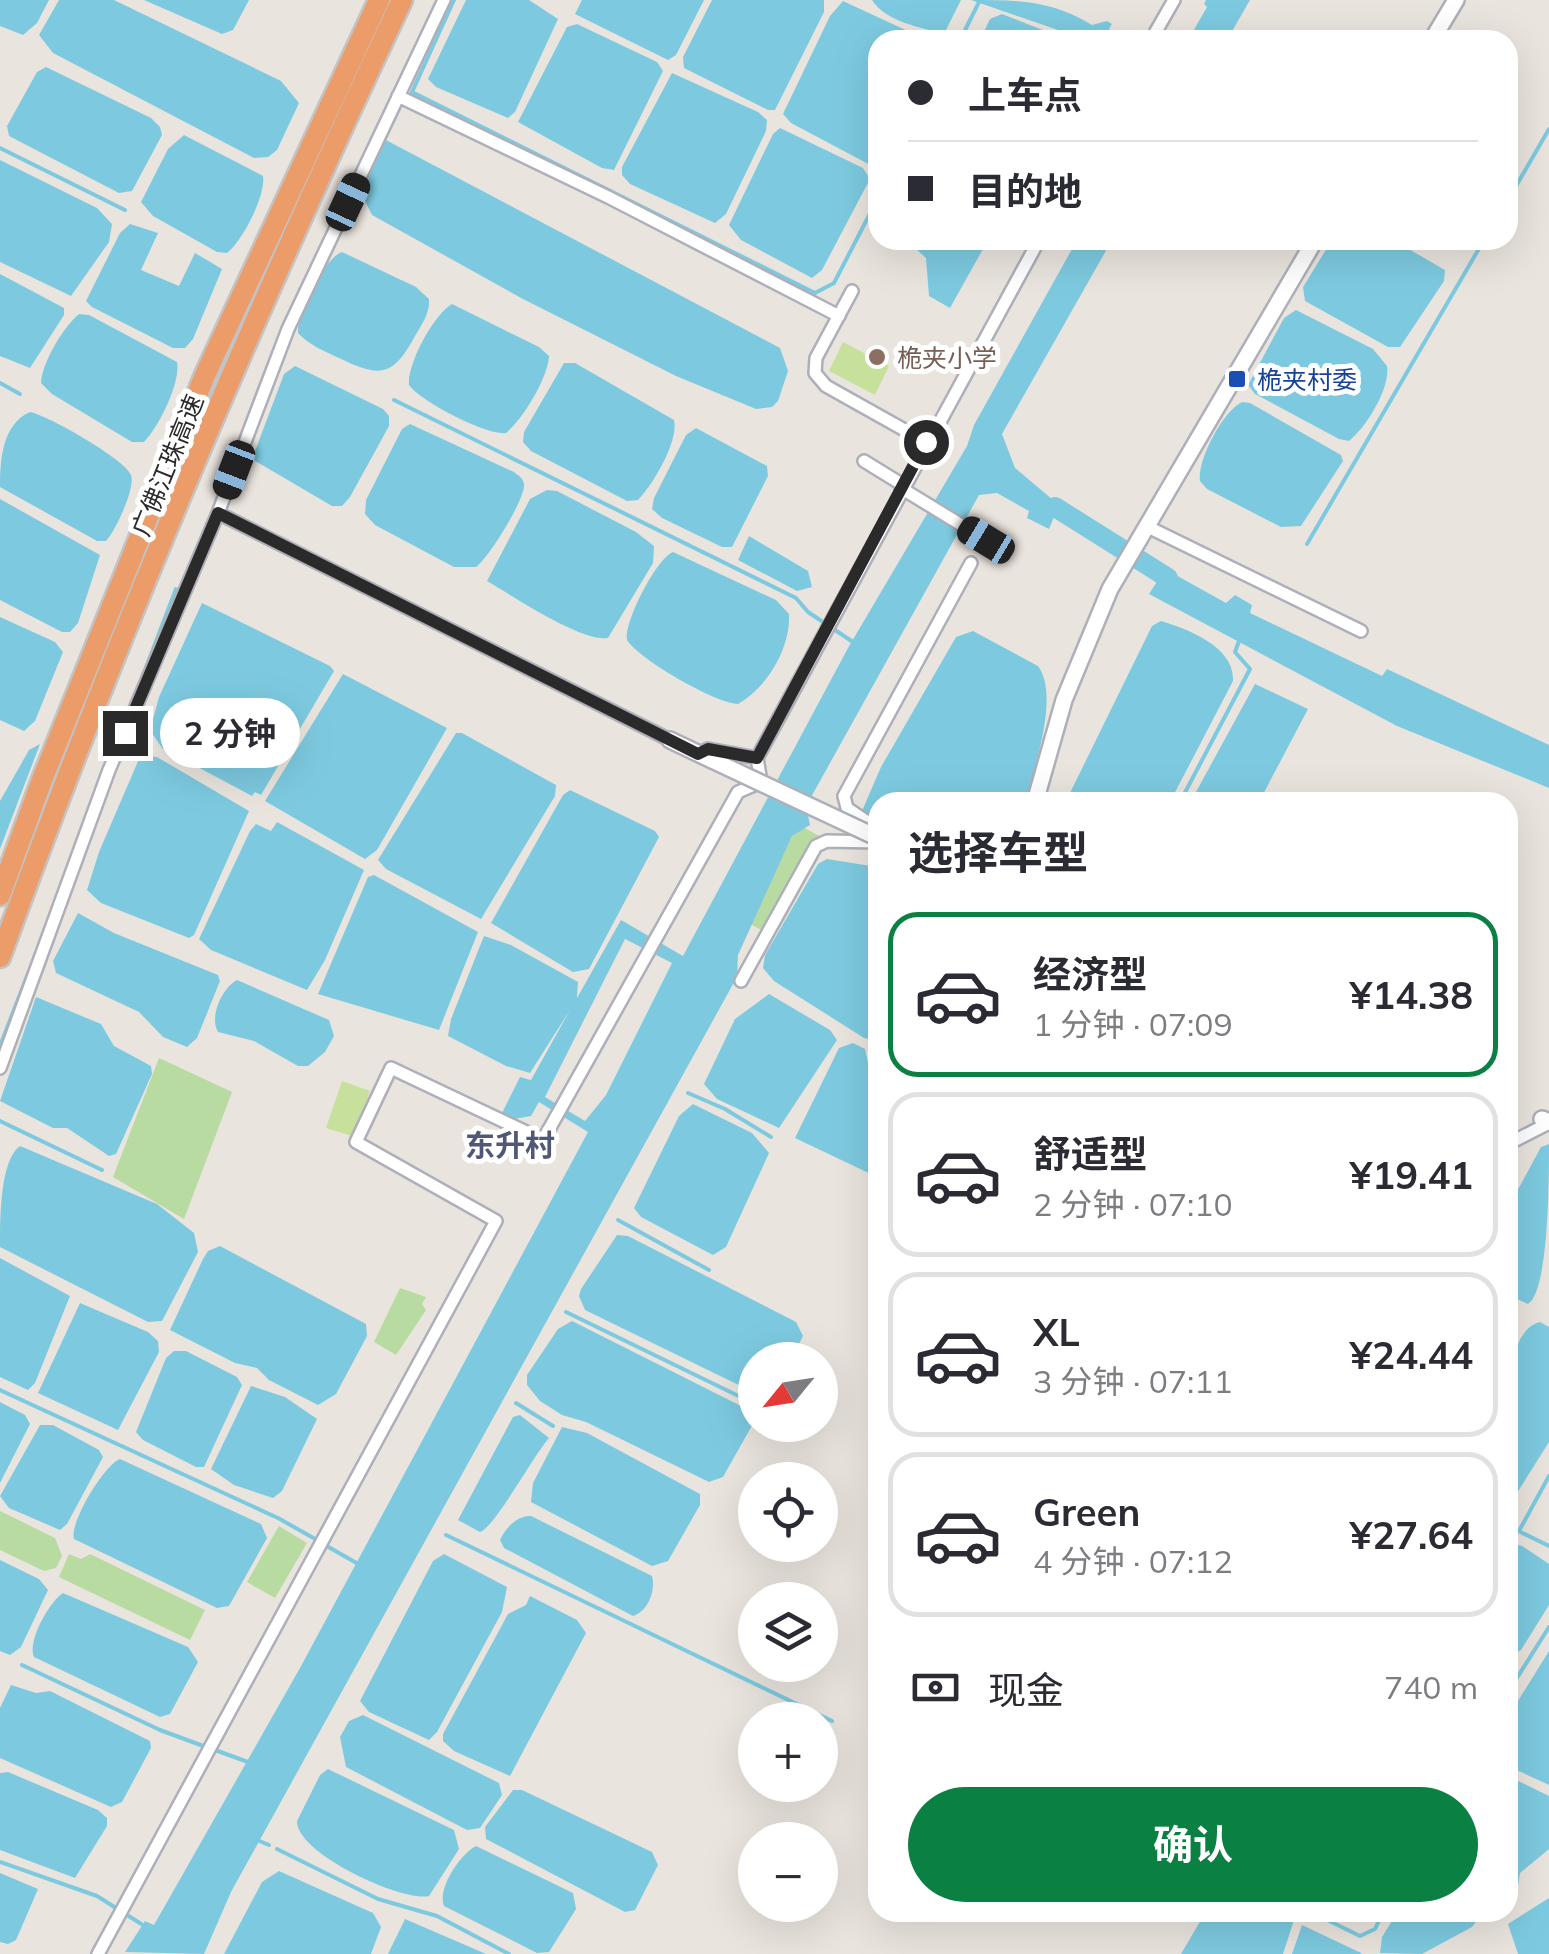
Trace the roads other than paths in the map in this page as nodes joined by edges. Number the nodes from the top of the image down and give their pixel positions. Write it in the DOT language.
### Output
graph roads {
  1 [pos="379,0"];
  2 [pos="402,0"];
  3 [pos="444,0"];
  4 [pos="1174,0"];
  5 [pos="1456,0"];
  6 [pos="1157,30"];
  7 [pos="1438,30"];
  8 [pos="398,96"];
  9 [pos="1033,250"];
  10 [pos="1308,250"];
  11 [pos="852,291"];
  12 [pos="839,316"];
  13 [pos="926,442"];
  14 [pos="864,461"];
  15 [pos="902,487"];
  16 [pos="218,513"];
  17 [pos="1146,526"];
  18 [pos="986,540"];
  19 [pos="970,563"];
  20 [pos="1361,632"];
  21 [pos="670,740"];
  22 [pos="705,757"];
  23 [pos="757,758"];
  24 [pos="1038,792"];
  25 [pos="868,822"];
  26 [pos="868,835"];
  27 [pos="868,839"];
  28 [pos="0,895"];
  29 [pos="0,957"];
  30 [pos="741,981"];
  31 [pos="0,1068"];
  32 [pos="1547,1121"];
  33 [pos="1518,1138"];
  34 [pos="98,1954"];
  1 -- 28 [label="highway, 广佛江珠高速"];
  2 -- 29 [label="highway, 广佛江珠高速"];
  3 -- 8 [label="street"];
  4 -- 6 [label="street"];
  5 -- 7 [label="street"];
  8 -- 12 [label="street"];
  8 -- 16 [label="street"];
  9 -- 13 [label="street"];
  10 -- 17 [label="street"];
  11 -- 12 [label="street"];
  12 -- 13 [label="street"];
  13 -- 15 [label="street"];
  14 -- 15 [label="street"];
  15 -- 18 [label="street"];
  15 -- 23 [label="street"];
  16 -- 21 [label="street"];
  16 -- 31 [label="street"];
  17 -- 20 [label="street"];
  17 -- 24 [label="street"];
  19 -- 25 [label="street"];
  21 -- 22 [label="street"];
  22 -- 23 [label="street"];
  22 -- 26 [label="street, bridge"];
  23 -- 34 [label="street"];
  27 -- 30 [label="street"];
  32 -- 33 [label="street"];
}
